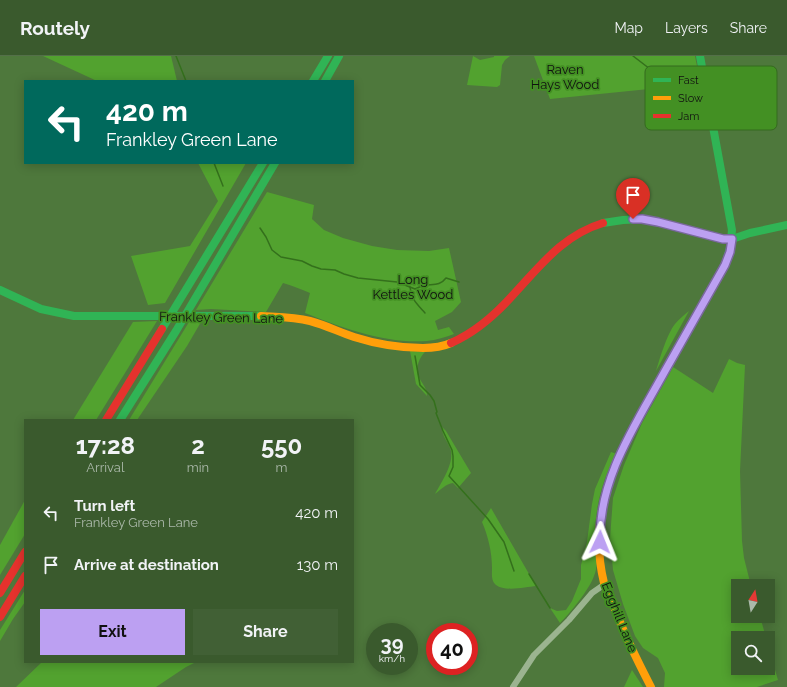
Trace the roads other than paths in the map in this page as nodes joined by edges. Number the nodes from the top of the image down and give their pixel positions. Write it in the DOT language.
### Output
graph roads {
  1 [pos="328,56"];
  2 [pos="340,56"];
  3 [pos="700,56"];
  4 [pos="702,66"];
  5 [pos="314,80"];
  6 [pos="325,80"];
  7 [pos="714,130"];
  8 [pos="262,164"];
  9 [pos="275,164"];
  10 [pos="787,225"];
  11 [pos="732,239"];
  12 [pos="0,290"];
  13 [pos="107,419"];
  14 [pos="121,419"];
  15 [pos="24,554"];
  16 [pos="24,578"];
  17 [pos="605,584"];
  18 [pos="0,593"];
  19 [pos="0,617"];
  20 [pos="513,687"];
  21 [pos="651,687"];
  1 -- 5 [label="main road"];
  2 -- 6 [label="main road"];
  3 -- 4 [label="main road, Egghill Lane"];
  7 -- 11 [label="main road, Egghill Lane"];
  8 -- 13 [label="main road"];
  9 -- 14 [label="main road"];
  10 -- 11 [label="main road"];
  11 -- 12 [label="main road, Frankley Green Lane"];
  11 -- 17 [label="main road, Egghill Lane"];
  15 -- 18 [label="main road"];
  16 -- 19 [label="main road"];
  17 -- 20 [label="street"];
  17 -- 21 [label="main road, Egghill Lane"];
}
